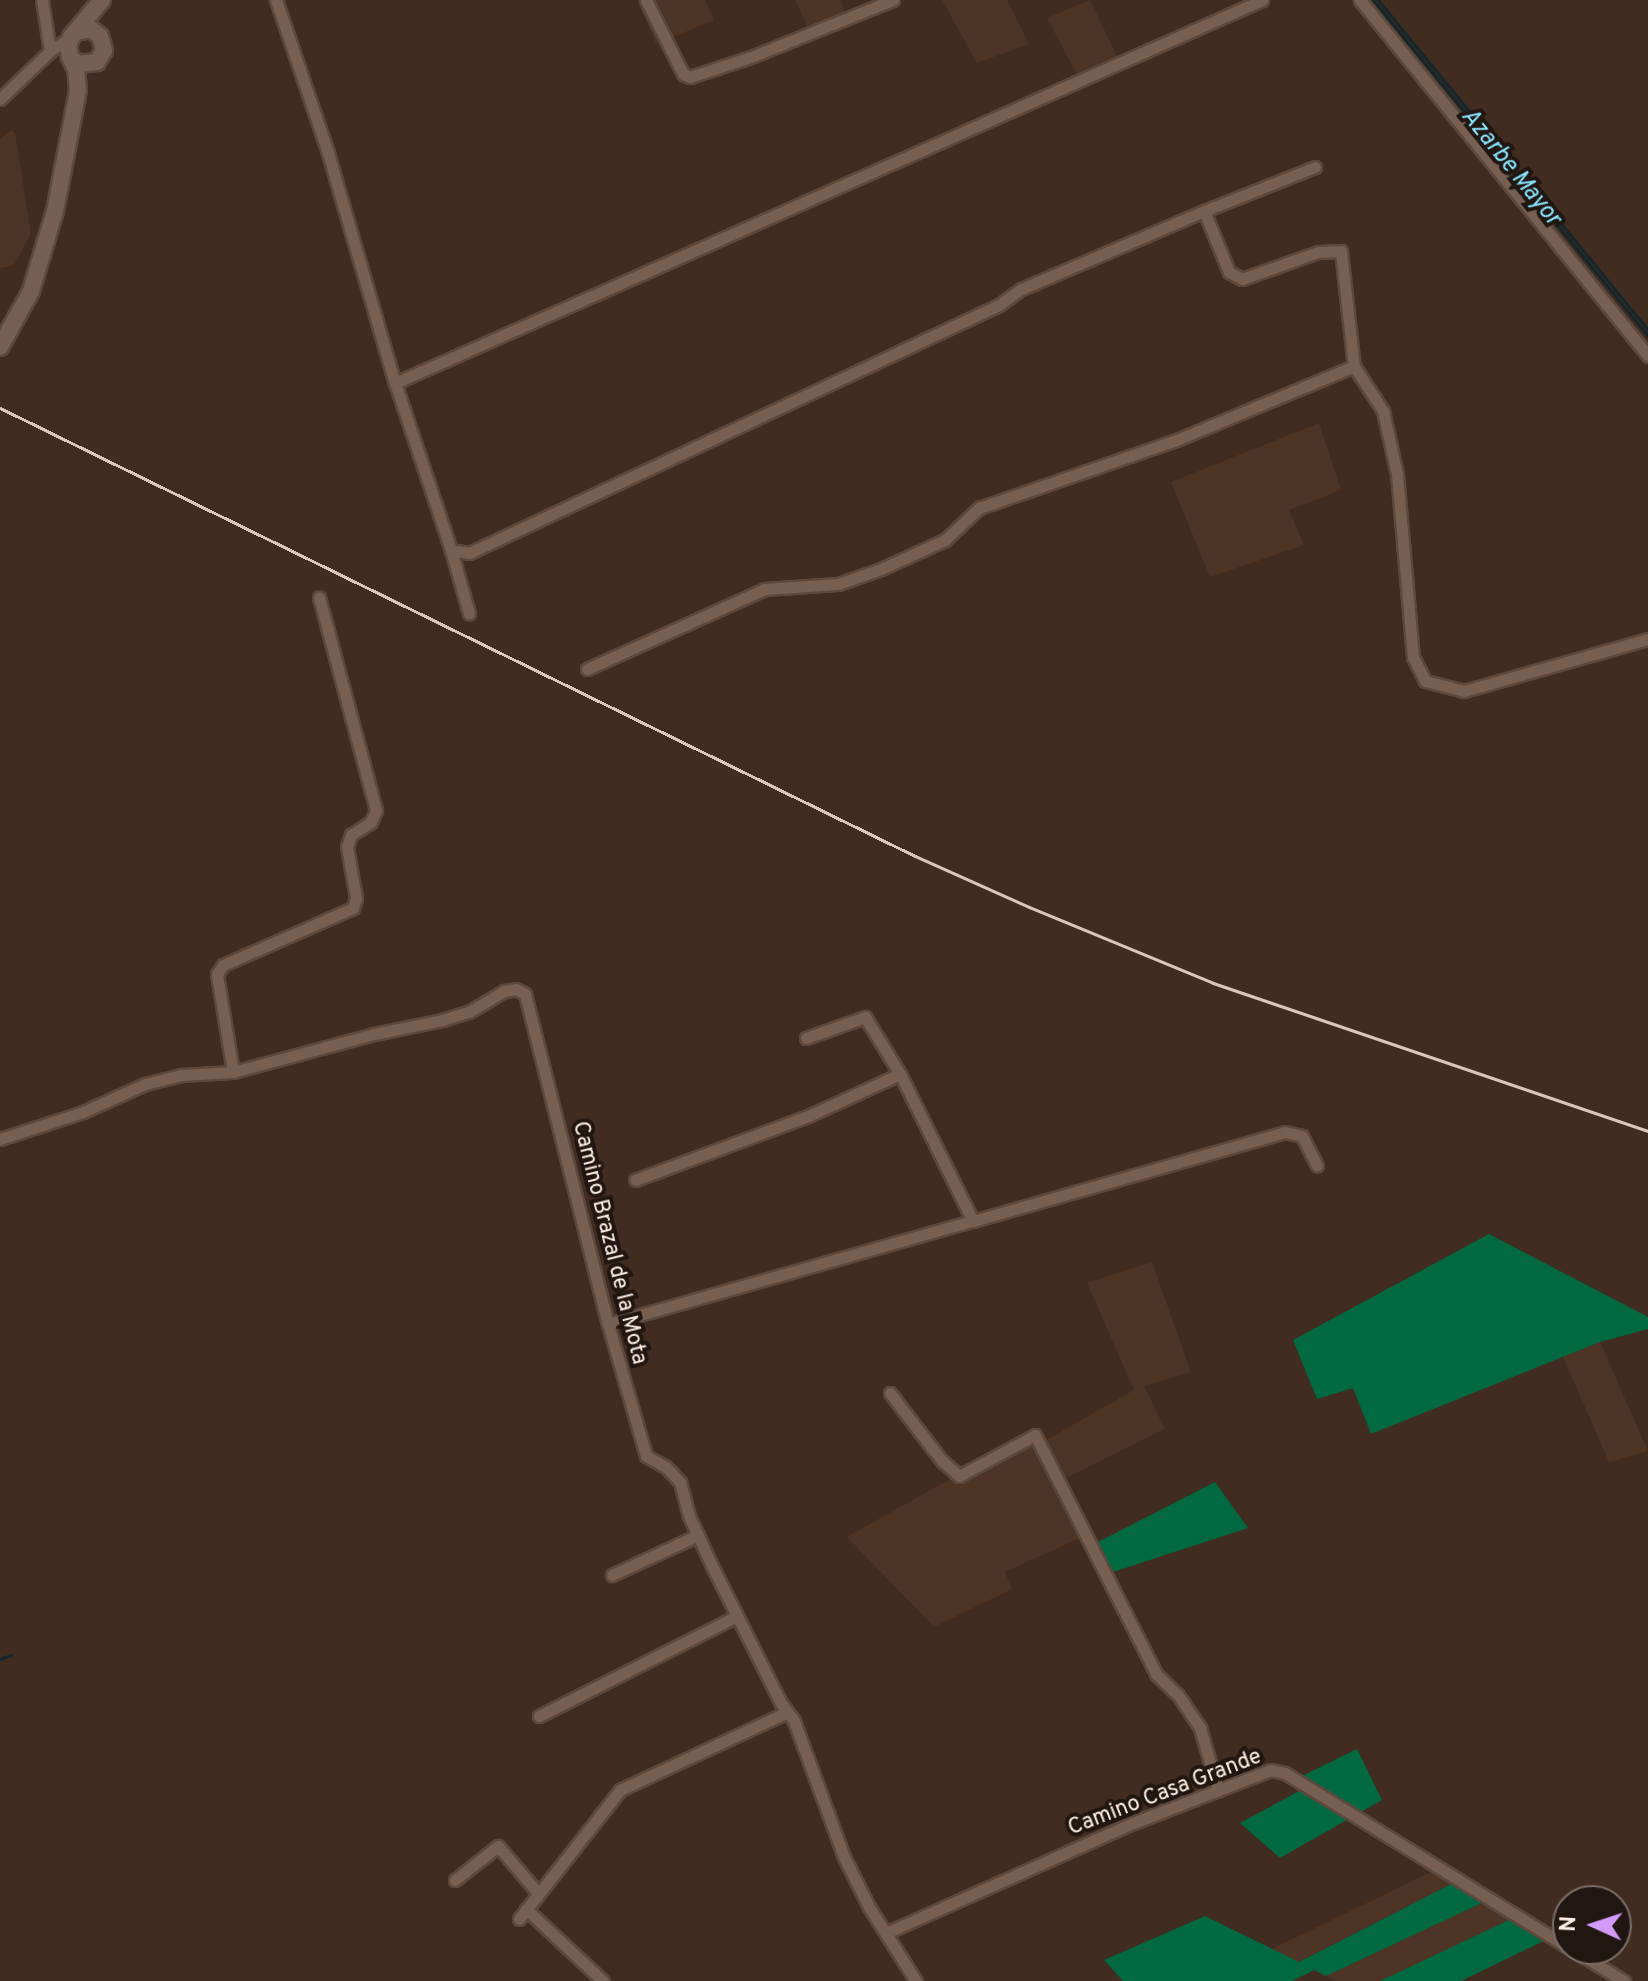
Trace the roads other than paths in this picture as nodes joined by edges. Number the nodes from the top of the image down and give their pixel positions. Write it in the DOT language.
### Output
graph roads {
  1 [pos="42,0"];
  2 [pos="276,0"];
  3 [pos="646,0"];
  4 [pos="893,0"];
  5 [pos="1262,0"];
  6 [pos="1360,0"];
  7 [pos="98,3"];
  8 [pos="98,33"];
  9 [pos="71,44"];
  10 [pos="50,51"];
  11 [pos="93,64"];
  12 [pos="78,90"];
  13 [pos="0,99"];
  14 [pos="1315,167"];
  15 [pos="1204,211"];
  16 [pos="0,347"];
  17 [pos="1648,356"];
  18 [pos="1354,366"];
  19 [pos="395,383"];
  20 [pos="451,550"];
  21 [pos="319,597"];
  22 [pos="469,613"];
  23 [pos="1648,639"];
  24 [pos="587,669"];
  25 [pos="806,1038"];
  26 [pos="233,1072"];
  27 [pos="900,1074"];
  28 [pos="0,1139"];
  29 [pos="1317,1165"];
  30 [pos="635,1180"];
  31 [pos="973,1221"];
  32 [pos="608,1324"];
  33 [pos="890,1393"];
  34 [pos="698,1535"];
  35 [pos="612,1575"];
  36 [pos="737,1616"];
  37 [pos="787,1712"];
  38 [pos="539,1716"];
  39 [pos="1218,1790"];
  40 [pos="455,1880"];
  41 [pos="538,1893"];
  42 [pos="888,1932"];
  43 [pos="1552,1937"];
  44 [pos="1598,1965"];
  45 [pos="603,1981"];
  46 [pos="916,1981"];
  47 [pos="1624,1981"];
  1 -- 10 [label="street"];
  2 -- 19 [label="street"];
  3 -- 4 [label="street"];
  5 -- 19 [label="street"];
  6 -- 17 [label="street"];
  7 -- 8 [label="street"];
  7 -- 9 [label="street"];
  8 -- 9 [label="street"];
  8 -- 11 [label="street"];
  9 -- 10 [label="street"];
  9 -- 11 [label="street"];
  9 -- 12 [label="street"];
  10 -- 13 [label="street"];
  11 -- 12 [label="street"];
  12 -- 16 [label="street"];
  14 -- 15 [label="street"];
  15 -- 18 [label="street"];
  15 -- 20 [label="street"];
  18 -- 23 [label="street"];
  18 -- 24 [label="street"];
  19 -- 20 [label="street"];
  20 -- 22 [label="street"];
  21 -- 26 [label="street"];
  25 -- 27 [label="street"];
  26 -- 28 [label="street, Camino Brazal de la Mota"];
  26 -- 32 [label="street, Camino Brazal de la Mota"];
  27 -- 30 [label="street"];
  27 -- 31 [label="street"];
  29 -- 31 [label="street"];
  31 -- 32 [label="street"];
  32 -- 34 [label="street, Camino Brazal de la Mota"];
  33 -- 39 [label="street"];
  34 -- 35 [label="street"];
  34 -- 36 [label="street, Camino Brazal de la Mota"];
  36 -- 37 [label="street, Camino Brazal de la Mota"];
  36 -- 38 [label="street"];
  37 -- 41 [label="street"];
  37 -- 42 [label="street, Camino Brazal de la Mota"];
  39 -- 42 [label="street, Camino Casa Grande"];
  39 -- 43 [label="street, Camino Casa Grande"];
  40 -- 41 [label="street"];
  41 -- 45 [label="street"];
  42 -- 46 [label="street, Camino Brazal de la Mota"];
  44 -- 47 [label="street, Camino Casa Grande"];
}
